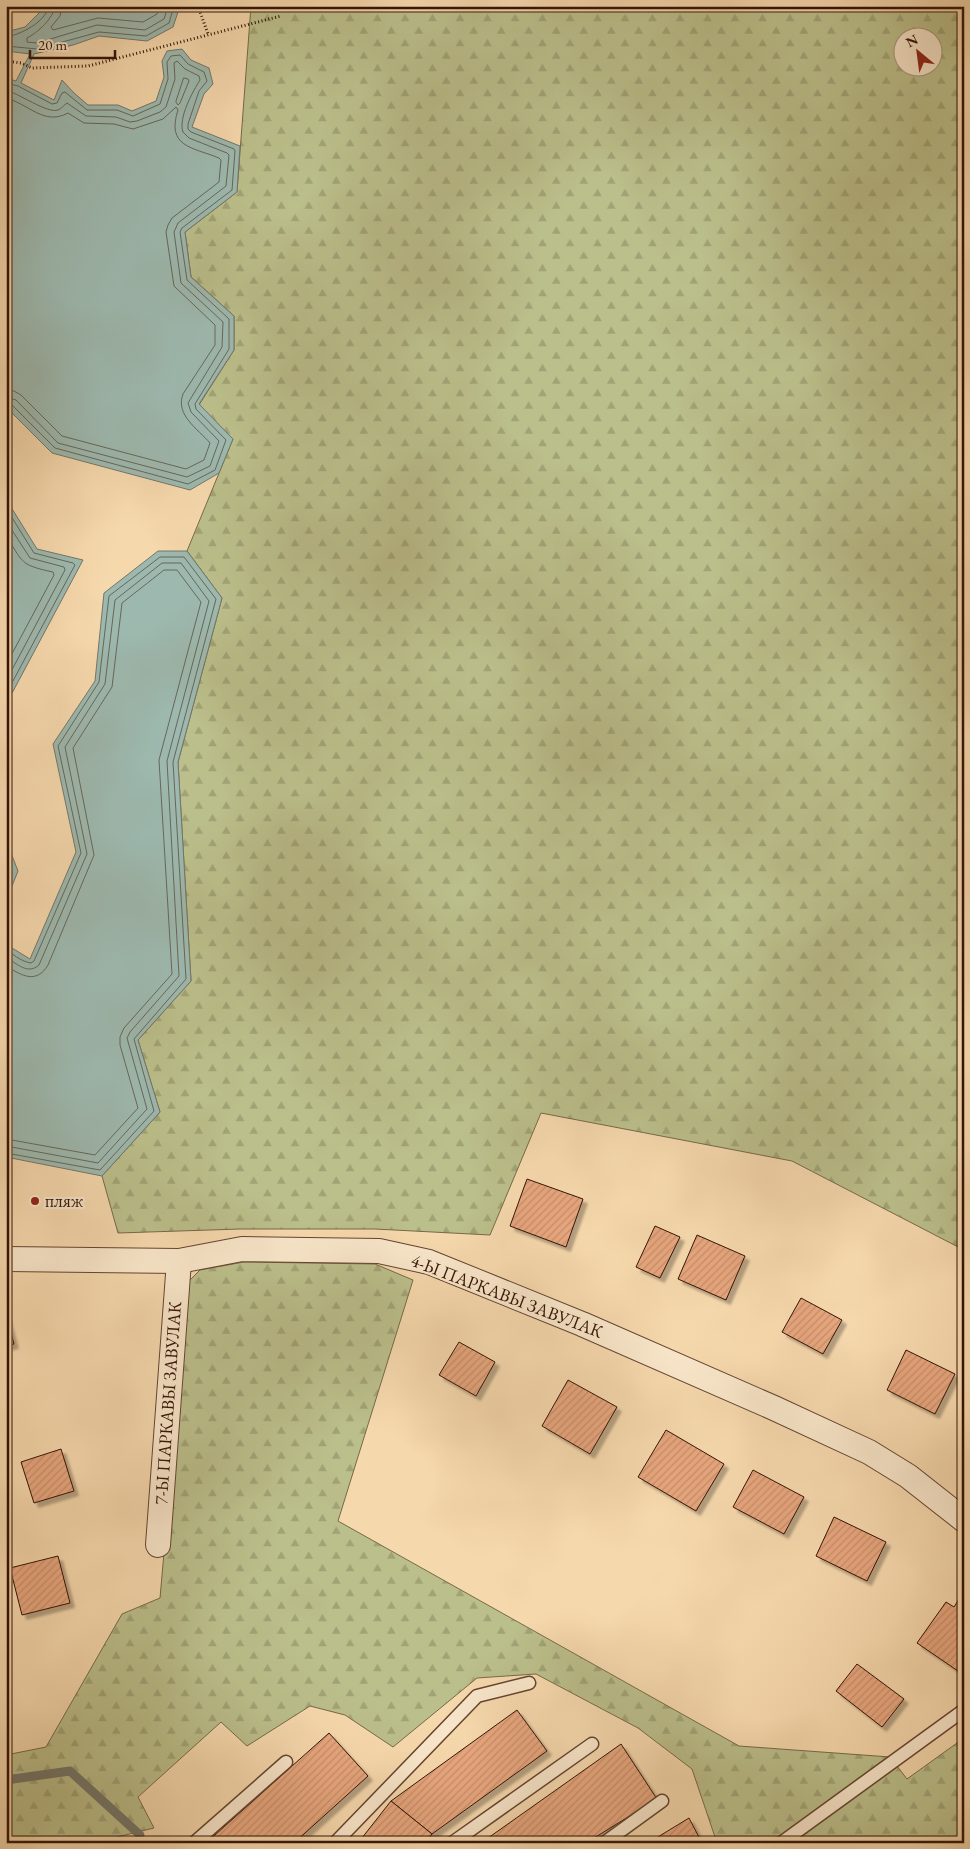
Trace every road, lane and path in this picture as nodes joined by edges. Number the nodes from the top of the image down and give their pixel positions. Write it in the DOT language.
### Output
graph roads {
  1 [pos="198,6"];
  2 [pos="281,16"];
  3 [pos="208,34"];
  4 [pos="6,61"];
  5 [pos="6,1259"];
  6 [pos="179,1261"];
  7 [pos="964,1520"];
  8 [pos="158,1545"];
  9 [pos="529,1683"];
  10 [pos="964,1710"];
  11 [pos="592,1744"];
  12 [pos="286,1762"];
  13 [pos="662,1801"];
  14 [pos="194,1843"];
  15 [pos="335,1843"];
  16 [pos="452,1843"];
  17 [pos="604,1843"];
  18 [pos="781,1843"];
  1 -- 3 [label="path"];
  2 -- 3 [label="path"];
  3 -- 4 [label="path"];
  5 -- 6 [label="street, 4-Ы ПАРКАВЫ ЗАВУЛАК"];
  6 -- 7 [label="street, 4-Ы ПАРКАВЫ ЗАВУЛАК"];
  6 -- 8 [label="street, 7-Ы ПАРКАВЫ ЗАВУЛАК"];
  9 -- 15 [label="lane"];
  10 -- 18 [label="lane"];
  11 -- 16 [label="lane"];
  12 -- 14 [label="lane"];
  13 -- 17 [label="lane"];
}
